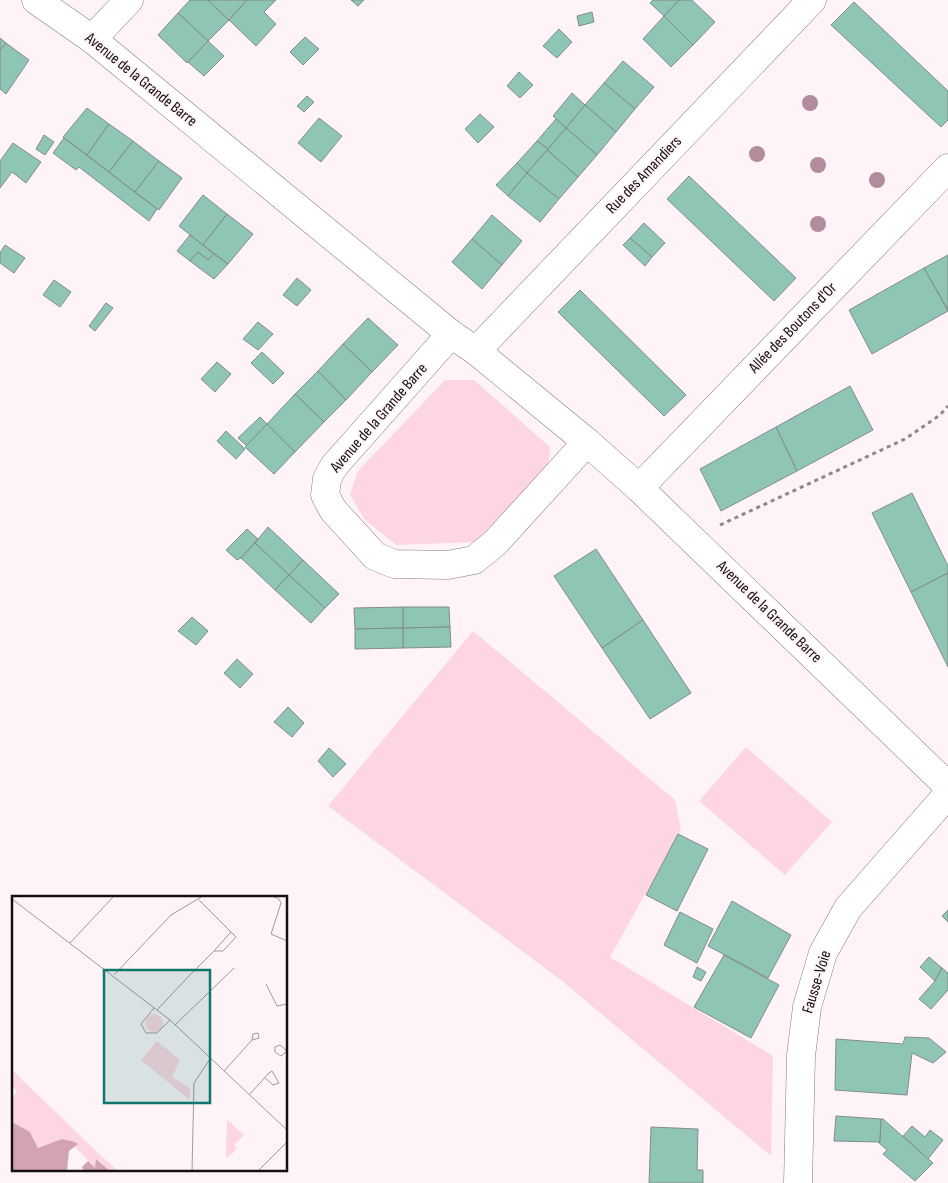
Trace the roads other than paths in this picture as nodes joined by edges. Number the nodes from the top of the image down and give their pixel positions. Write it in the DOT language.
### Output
graph roads {
  1 [pos="36,0"];
  2 [pos="129,0"];
  3 [pos="812,0"];
  4 [pos="92,39"];
  5 [pos="948,168"];
  6 [pos="451,334"];
  7 [pos="476,351"];
  8 [pos="587,442"];
  9 [pos="639,488"];
  10 [pos="948,786"];
  11 [pos="948,794"];
  12 [pos="798,1183"];
  1 -- 4 [label="street, Avenue de la Grande Barre"];
  2 -- 4 [label="street"];
  3 -- 7 [label="street, Rue des Amandiers"];
  4 -- 6 [label="street, Avenue de la Grande Barre"];
  5 -- 9 [label="street, Allée des Boutons d'Or"];
  6 -- 7 [label="street, Avenue de la Grande Barre"];
  6 -- 8 [label="street, Avenue de la Grande Barre"];
  7 -- 8 [label="street, Avenue de la Grande Barre"];
  8 -- 9 [label="street, Avenue de la Grande Barre"];
  9 -- 10 [label="street, Avenue de la Grande Barre"];
  11 -- 12 [label="street, Fausse-Voie"];
}
